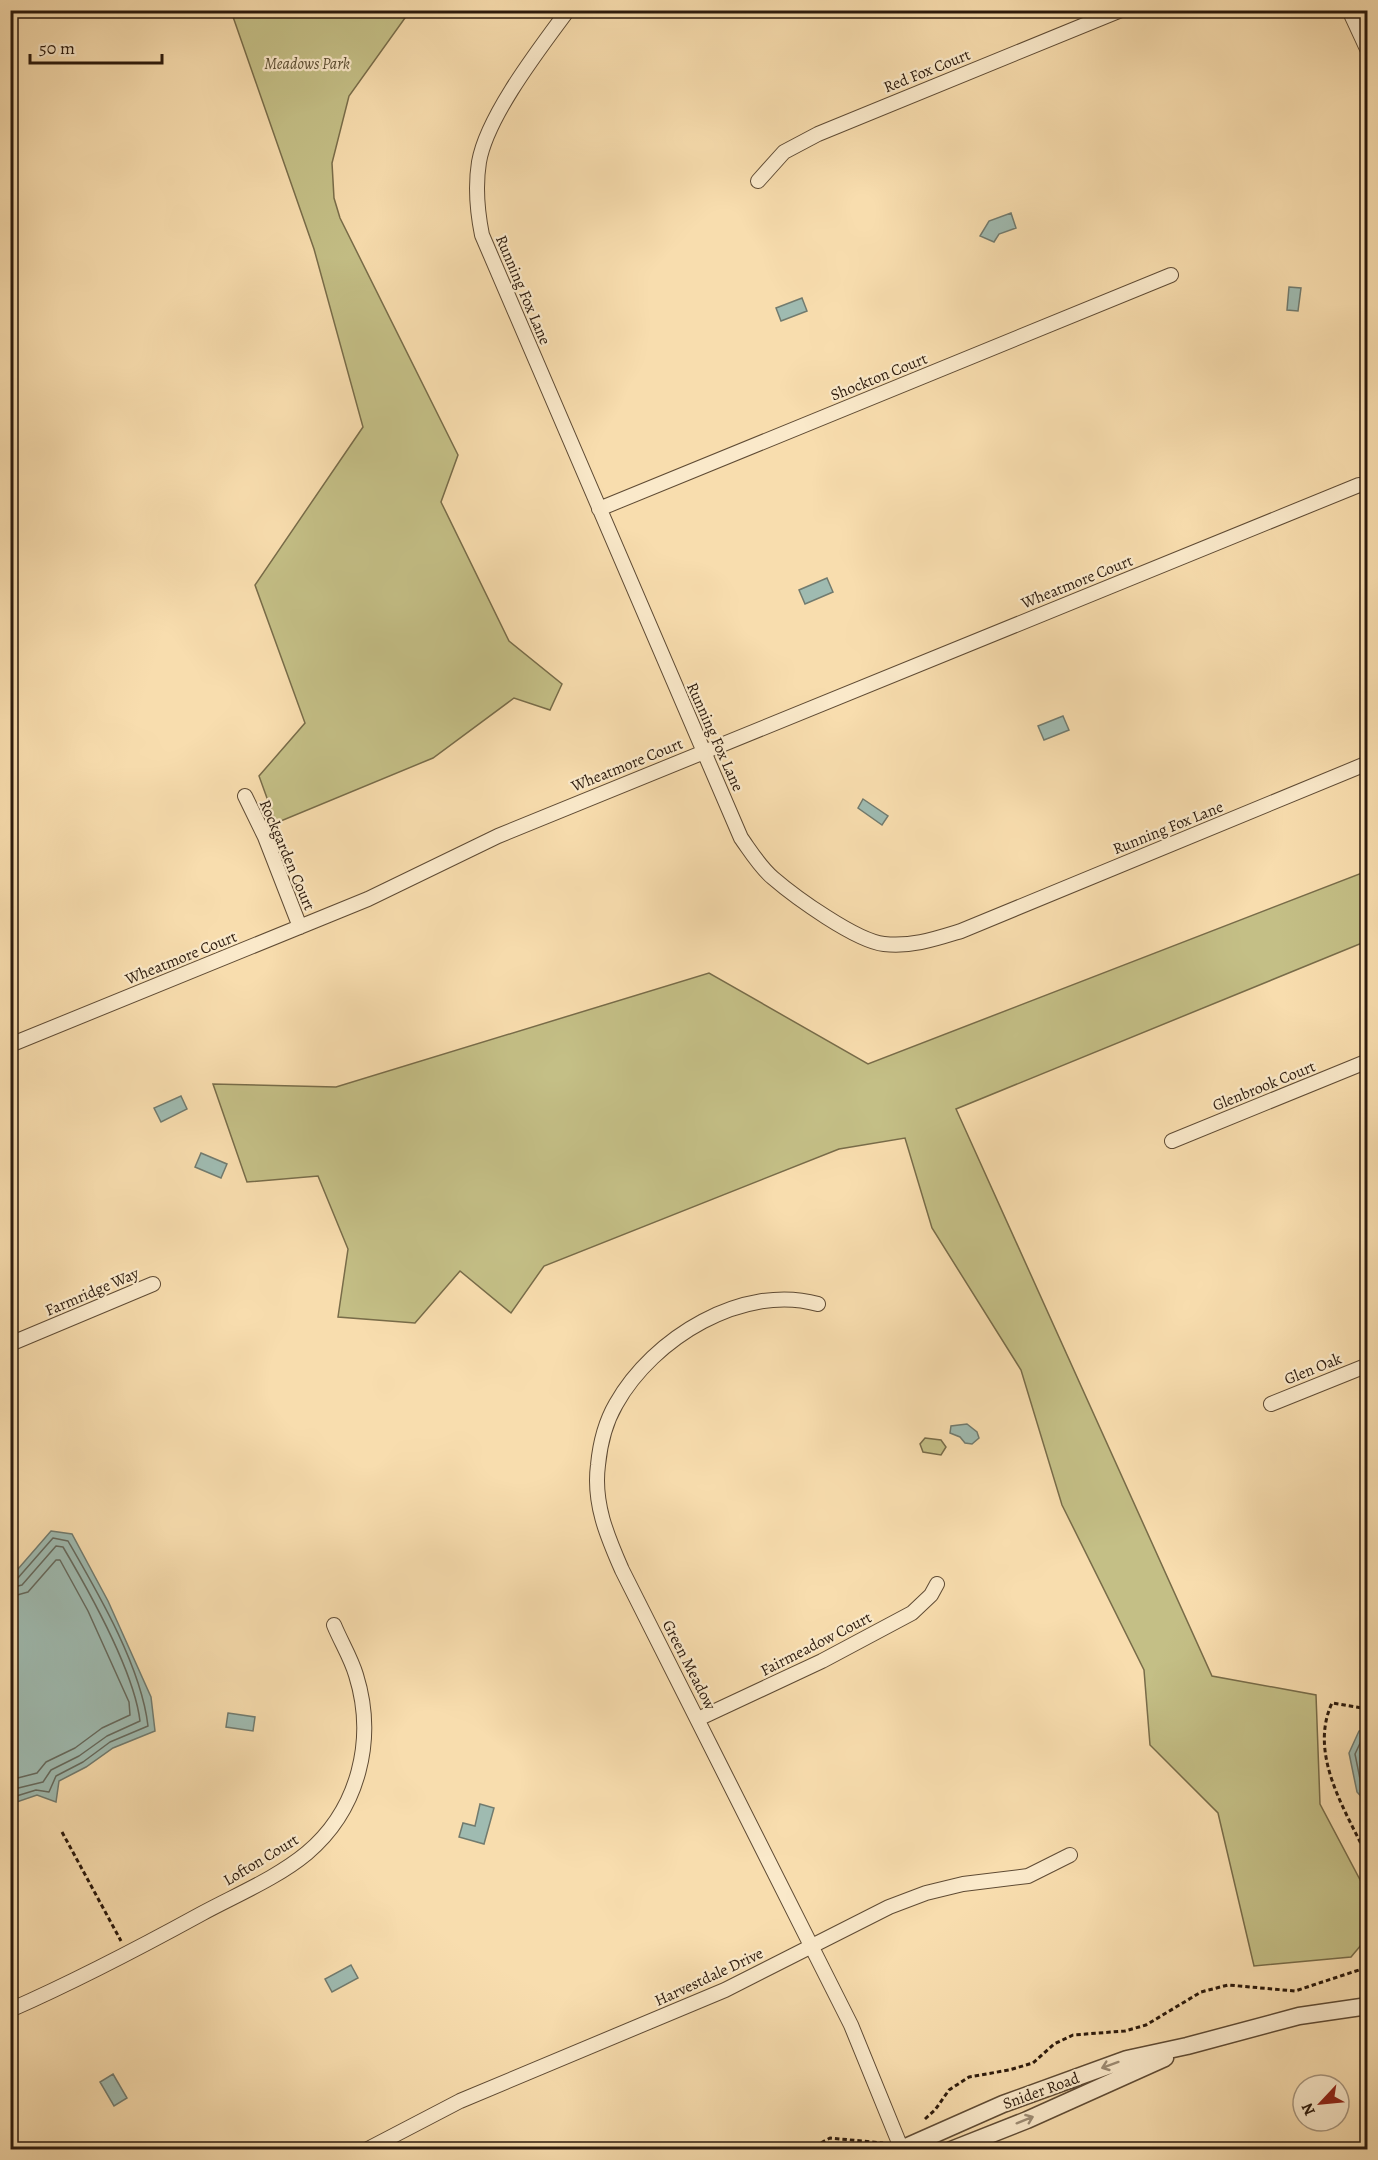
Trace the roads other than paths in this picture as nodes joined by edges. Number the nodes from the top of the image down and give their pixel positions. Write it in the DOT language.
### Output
graph roads {
  1 [pos="568,10"];
  2 [pos="1121,10"];
  3 [pos="1349,10"];
  4 [pos="1368,51"];
  5 [pos="758,181"];
  6 [pos="1171,275"];
  7 [pos="1359,485"];
  8 [pos="599,509"];
  9 [pos="702,752"];
  10 [pos="1368,763"];
  11 [pos="244,796"];
  12 [pos="300,927"];
  13 [pos="10,1045"];
  14 [pos="1368,1061"];
  15 [pos="1172,1141"];
  16 [pos="153,1284"];
  17 [pos="818,1304"];
  18 [pos="10,1344"];
  19 [pos="1368,1365"];
  20 [pos="1271,1404"];
  21 [pos="937,1584"];
  22 [pos="334,1626"];
  23 [pos="698,1719"];
  24 [pos="1070,1855"];
  25 [pos="812,1946"];
  26 [pos="1368,2006"];
  27 [pos="10,2010"];
  28 [pos="1187,2046"];
  29 [pos="901,2149"];
  30 [pos="366,2150"];
  31 [pos="951,2150"];
  1 -- 8 [label="street, Running Fox Lane"];
  2 -- 5 [label="street, Red Fox Court"];
  3 -- 4 [label="street"];
  6 -- 8 [label="street, Shockton Court"];
  7 -- 9 [label="street, Wheatmore Court"];
  8 -- 9 [label="street, Running Fox Lane"];
  9 -- 10 [label="street, Running Fox Lane"];
  9 -- 12 [label="street, Wheatmore Court"];
  11 -- 12 [label="street, Rockgarden Court"];
  12 -- 13 [label="street, Wheatmore Court"];
  14 -- 15 [label="street, Glenbrook Court"];
  16 -- 18 [label="street, Farmridge Way"];
  17 -- 23 [label="street, Green Meadow"];
  19 -- 20 [label="street, Glen Oak"];
  21 -- 23 [label="street, Fairmeadow Court"];
  22 -- 27 [label="street, Lofton Court"];
  23 -- 25 [label="street, Green Meadow"];
  24 -- 25 [label="street, Harvestdale Drive"];
  25 -- 29 [label="street, Green Meadow"];
  25 -- 30 [label="street, Harvestdale Drive"];
  26 -- 28 [label="street, Snider Road"];
  28 -- 29 [label="street, Snider Road, one-way"];
  31 -- 28 [label="street, Snider Road, one-way"];
}
